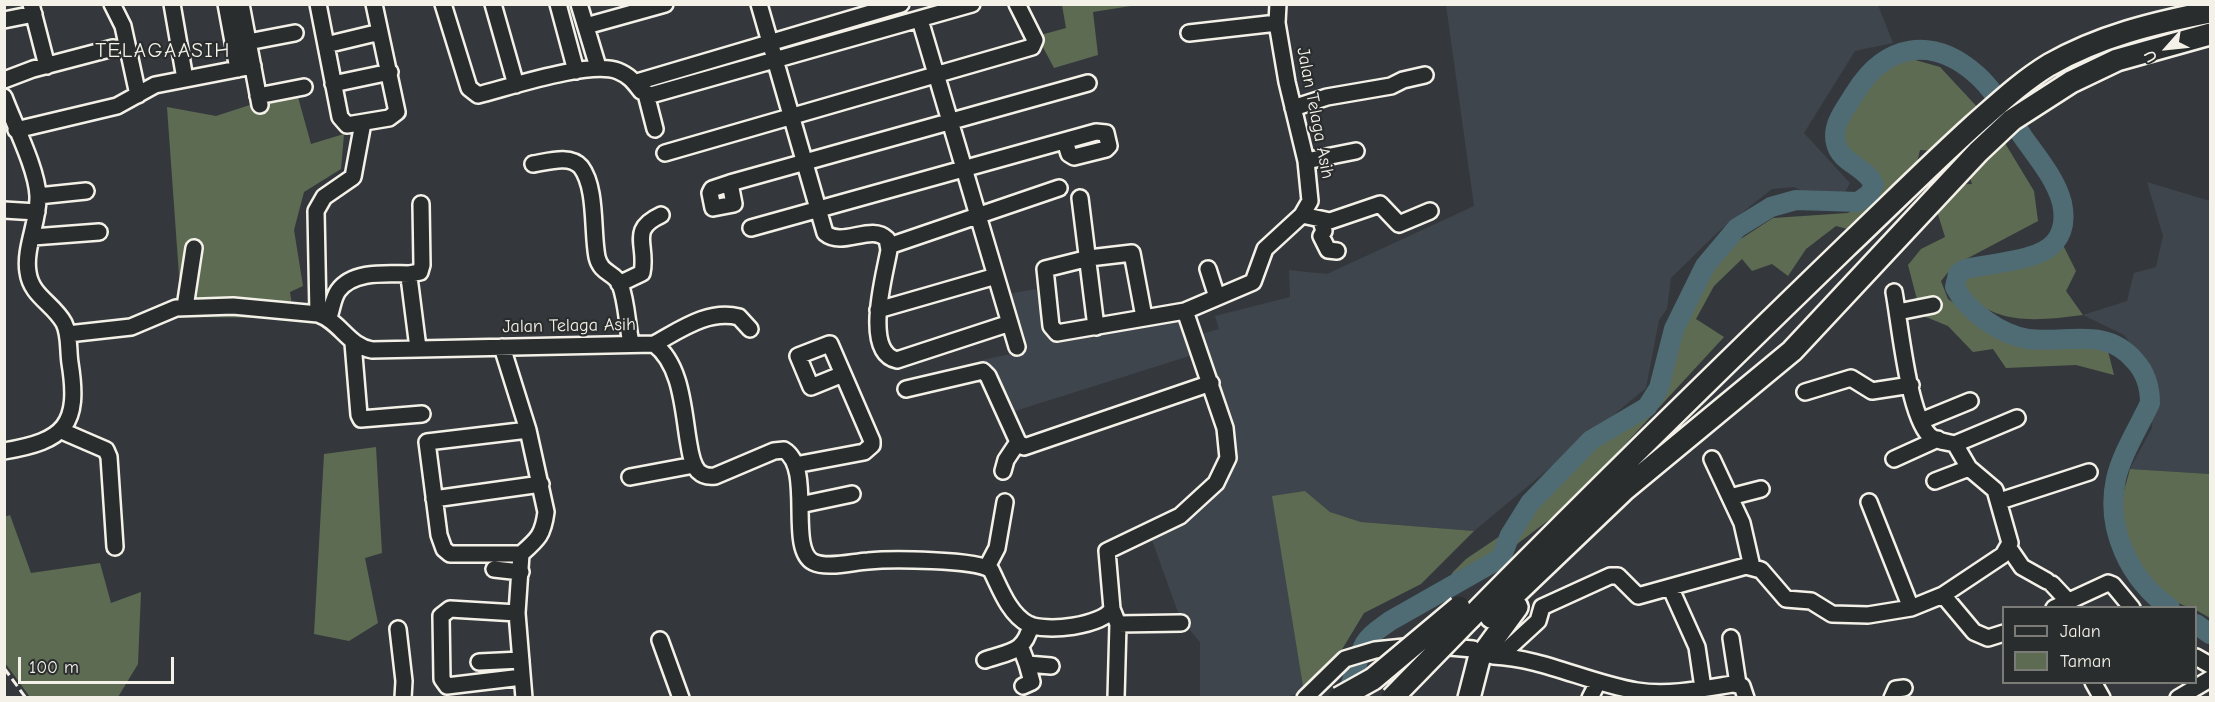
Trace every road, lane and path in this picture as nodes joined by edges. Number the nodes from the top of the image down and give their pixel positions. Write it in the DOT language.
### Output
graph roads {
  1 [pos="172,4"];
  2 [pos="226,4"];
  3 [pos="241,4"];
  4 [pos="318,4"];
  5 [pos="374,4"];
  6 [pos="443,4"];
  7 [pos="492,4"];
  8 [pos="558,4"];
  9 [pos="579,4"];
  10 [pos="665,4"];
  11 [pos="759,4"];
  12 [pos="901,4"];
  13 [pos="972,4"];
  14 [pos="1017,4"];
  15 [pos="112,5"];
  16 [pos="1281,5"];
  17 [pos="21,12"];
  18 [pos="2211,12"];
  19 [pos="920,20"];
  20 [pos="1277,23"];
  21 [pos="586,27"];
  22 [pos="380,32"];
  23 [pos="295,33"];
  24 [pos="1189,33"];
  25 [pos="2211,34"];
  26 [pos="248,42"];
  27 [pos="326,45"];
  28 [pos="770,45"];
  29 [pos="113,48"];
  30 [pos="775,61"];
  31 [pos="47,66"];
  32 [pos="245,67"];
  33 [pos="598,67"];
  34 [pos="576,71"];
  35 [pos="390,72"];
  36 [pos="5,75"];
  37 [pos="937,75"];
  38 [pos="1425,75"];
  39 [pos="185,79"];
  40 [pos="637,82"];
  41 [pos="1088,83"];
  42 [pos="333,84"];
  43 [pos="516,85"];
  44 [pos="304,87"];
  45 [pos="646,94"];
  46 [pos="138,95"];
  47 [pos="4,97"];
  48 [pos="1293,108"];
  49 [pos="791,119"];
  50 [pos="950,122"];
  51 [pos="363,123"];
  52 [pos="655,129"];
  53 [pos="16,130"];
  54 [pos="1065,141"];
  55 [pos="1356,151"];
  56 [pos="665,153"];
  57 [pos="1306,161"];
  58 [pos="804,163"];
  59 [pos="533,164"];
  60 [pos="963,170"];
  61 [pos="730,183"];
  62 [pos="1059,188"];
  63 [pos="86,191"];
  64 [pos="38,196"];
  65 [pos="1080,198"];
  66 [pos="421,204"];
  67 [pos="4,210"];
  68 [pos="817,210"];
  69 [pos="1430,211"];
  70 [pos="37,212"];
  71 [pos="661,215"];
  72 [pos="1302,215"];
  73 [pos="977,216"];
  74 [pos="1321,221"];
  75 [pos="751,228"];
  76 [pos="99,232"];
  77 [pos="33,237"];
  78 [pos="889,246"];
  79 [pos="194,248"];
  80 [pos="1337,251"];
  81 [pos="1089,258"];
  82 [pos="1208,269"];
  83 [pos="409,274"];
  84 [pos="996,276"];
  85 [pos="619,284"];
  86 [pos="1894,292"];
  87 [pos="1217,297"];
  88 [pos="1933,305"];
  89 [pos="185,307"];
  90 [pos="878,310"];
  91 [pos="1185,310"];
  92 [pos="1898,312"];
  93 [pos="323,315"];
  94 [pos="1144,317"];
  95 [pos="1010,323"];
  96 [pos="1096,327"];
  97 [pos="750,329"];
  98 [pos="68,334"];
  99 [pos="352,343"];
  100 [pos="630,343"];
  101 [pos="654,344"];
  102 [pos="502,347"];
  103 [pos="1017,347"];
  104 [pos="418,348"];
  105 [pos="843,374"];
  106 [pos="1211,383"];
  107 [pos="1911,385"];
  108 [pos="906,389"];
  109 [pos="1805,392"];
  110 [pos="1970,401"];
  111 [pos="422,414"];
  112 [pos="2017,418"];
  113 [pos="1921,421"];
  114 [pos="62,430"];
  115 [pos="528,430"];
  116 [pos="1938,440"];
  117 [pos="1018,442"];
  118 [pos="1955,444"];
  119 [pos="4,451"];
  120 [pos="1712,459"];
  121 [pos="1894,459"];
  122 [pos="694,465"];
  123 [pos="795,465"];
  124 [pos="1969,468"];
  125 [pos="1003,471"];
  126 [pos="2089,472"];
  127 [pos="630,477"];
  128 [pos="1935,481"];
  129 [pos="541,484"];
  130 [pos="1761,489"];
  131 [pos="852,494"];
  132 [pos="1730,497"];
  133 [pos="434,499"];
  134 [pos="1869,501"];
  135 [pos="2000,501"];
  136 [pos="1005,502"];
  137 [pos="800,505"];
  138 [pos="1581,530"];
  139 [pos="115,547"];
  140 [pos="2009,548"];
  141 [pos="521,554"];
  142 [pos="987,567"];
  143 [pos="1752,567"];
  144 [pos="494,569"];
  145 [pos="521,572"];
  146 [pos="1670,587"];
  147 [pos="1943,595"];
  148 [pos="2061,604"];
  149 [pos="2130,606"];
  150 [pos="1911,608"];
  151 [pos="1112,609"];
  152 [pos="517,613"];
  153 [pos="1470,618"];
  154 [pos="1118,624"];
  155 [pos="1181,624"];
  156 [pos="1031,626"];
  157 [pos="398,629"];
  158 [pos="2002,634"];
  159 [pos="1731,638"];
  160 [pos="660,640"];
  161 [pos="1021,648"];
  162 [pos="1473,649"];
  163 [pos="2197,658"];
  164 [pos="521,660"];
  165 [pos="985,660"];
  166 [pos="479,662"];
  167 [pos="1027,664"];
  168 [pos="2211,665"];
  169 [pos="1051,666"];
  170 [pos="522,677"];
  171 [pos="2211,679"];
  172 [pos="1598,682"];
  173 [pos="2094,684"];
  174 [pos="1023,686"];
  175 [pos="1703,688"];
  176 [pos="1742,691"];
  177 [pos="403,698"];
  178 [pos="524,698"];
  179 [pos="681,698"];
  180 [pos="1116,698"];
  181 [pos="1305,698"];
  182 [pos="1339,698"];
  183 [pos="1392,698"];
  184 [pos="1410,698"];
  185 [pos="1469,698"];
  186 [pos="1590,698"];
  187 [pos="2102,698"];
  188 [pos="2178,698"];
  1 -- 39 [label="street"];
  2 -- 32 [label="street"];
  3 -- 26 [label="street"];
  4 -- 27 [label="street"];
  5 -- 22 [label="street"];
  6 -- 43 [label="street"];
  7 -- 43 [label="street"];
  8 -- 34 [label="street"];
  9 -- 21 [label="street"];
  10 -- 21 [label="street"];
  11 -- 28 [label="street"];
  12 -- 28 [label="street"];
  13 -- 19 [label="street"];
  14 -- 37 [label="street"];
  15 -- 46 [label="street"];
  16 -- 20 [label="street, Jalan Telaga Asih"];
  17 -- 31 [label="street"];
  18 -- 153 [label="highway"];
  19 -- 30 [label="street"];
  19 -- 37 [label="street"];
  20 -- 24 [label="street"];
  20 -- 48 [label="street, Jalan Telaga Asih"];
  21 -- 33 [label="street"];
  22 -- 27 [label="street"];
  22 -- 35 [label="street"];
  23 -- 26 [label="street"];
  25 -- 138 [label="highway"];
  26 -- 32 [label="street"];
  27 -- 42 [label="street"];
  28 -- 30 [label="street"];
  28 -- 40 [label="street"];
  29 -- 31 [label="street"];
  30 -- 45 [label="street"];
  30 -- 49 [label="street"];
  31 -- 36 [label="street"];
  32 -- 39 [label="street"];
  32 -- 44 [label="street"];
  33 -- 34 [label="street"];
  33 -- 40 [label="street"];
  34 -- 43 [label="street"];
  35 -- 42 [label="street"];
  35 -- 51 [label="street"];
  37 -- 49 [label="street"];
  37 -- 50 [label="street"];
  38 -- 48 [label="street"];
  39 -- 46 [label="street"];
  40 -- 45 [label="street"];
  41 -- 50 [label="street"];
  42 -- 51 [label="street"];
  45 -- 52 [label="street"];
  46 -- 53 [label="street"];
  47 -- 53 [label="street"];
  48 -- 57 [label="street, Jalan Telaga Asih"];
  49 -- 56 [label="street"];
  49 -- 58 [label="street"];
  50 -- 58 [label="street"];
  50 -- 60 [label="street"];
  51 -- 93 [label="street"];
  53 -- 64 [label="street"];
  54 -- 60 [label="street"];
  55 -- 57 [label="street"];
  57 -- 72 [label="street, Jalan Telaga Asih"];
  58 -- 61 [label="street"];
  58 -- 68 [label="street"];
  59 -- 85 [label="street"];
  60 -- 68 [label="street"];
  60 -- 73 [label="street"];
  62 -- 73 [label="street"];
  63 -- 64 [label="street"];
  64 -- 70 [label="street"];
  65 -- 81 [label="street"];
  66 -- 83 [label="street"];
  67 -- 70 [label="street"];
  68 -- 75 [label="street"];
  68 -- 78 [label="street"];
  69 -- 74 [label="street"];
  70 -- 77 [label="street"];
  71 -- 85 [label="street"];
  72 -- 74 [label="street"];
  72 -- 87 [label="street"];
  73 -- 78 [label="street"];
  73 -- 84 [label="street"];
  74 -- 80 [label="street"];
  76 -- 77 [label="street"];
  77 -- 98 [label="street"];
  78 -- 90 [label="street"];
  79 -- 89 [label="street"];
  81 -- 94 [label="street"];
  81 -- 96 [label="street"];
  81 -- 96 [label="street"];
  82 -- 87 [label="street"];
  83 -- 93 [label="street"];
  83 -- 104 [label="street"];
  84 -- 90 [label="street"];
  84 -- 95 [label="street"];
  85 -- 100 [label="street"];
  86 -- 92 [label="street"];
  87 -- 91 [label="street"];
  88 -- 92 [label="street"];
  89 -- 93 [label="street"];
  89 -- 98 [label="street"];
  90 -- 95 [label="street"];
  91 -- 94 [label="street"];
  91 -- 106 [label="street"];
  92 -- 107 [label="street"];
  93 -- 99 [label="street"];
  94 -- 96 [label="street"];
  95 -- 103 [label="street"];
  97 -- 101 [label="street"];
  98 -- 114 [label="street"];
  99 -- 104 [label="street, Jalan Telaga Asih"];
  99 -- 111 [label="street"];
  100 -- 101 [label="street, Jalan Telaga Asih"];
  100 -- 102 [label="street, Jalan Telaga Asih"];
  101 -- 122 [label="street, Jalan Telaga Asih"];
  102 -- 104 [label="street, Jalan Telaga Asih"];
  102 -- 115 [label="street"];
  105 -- 123 [label="street"];
  106 -- 117 [label="street"];
  106 -- 151 [label="street"];
  107 -- 109 [label="street"];
  107 -- 113 [label="street"];
  108 -- 117 [label="street"];
  110 -- 113 [label="street"];
  112 -- 118 [label="street"];
  113 -- 116 [label="street"];
  114 -- 119 [label="street"];
  114 -- 139 [label="street"];
  115 -- 129 [label="street"];
  115 -- 133 [label="street"];
  116 -- 118 [label="street"];
  116 -- 121 [label="street"];
  117 -- 125 [label="street"];
  118 -- 124 [label="street"];
  120 -- 132 [label="street"];
  122 -- 123 [label="street"];
  122 -- 127 [label="street"];
  123 -- 137 [label="street"];
  124 -- 128 [label="street"];
  124 -- 135 [label="street"];
  126 -- 135 [label="street"];
  129 -- 133 [label="street"];
  129 -- 141 [label="street"];
  130 -- 132 [label="street"];
  131 -- 137 [label="street"];
  132 -- 143 [label="street"];
  133 -- 141 [label="street"];
  134 -- 150 [label="street"];
  135 -- 140 [label="street"];
  136 -- 142 [label="street"];
  137 -- 142 [label="street"];
  138 -- 153 [label="highway"];
  138 -- 185 [label="highway"];
  140 -- 147 [label="street"];
  140 -- 148 [label="street"];
  141 -- 145 [label="street"];
  142 -- 156 [label="street"];
  143 -- 146 [label="street"];
  143 -- 150 [label="street"];
  144 -- 145 [label="street"];
  145 -- 152 [label="street"];
  146 -- 172 [label="street"];
  146 -- 175 [label="street"];
  147 -- 150 [label="street"];
  147 -- 158 [label="street"];
  148 -- 149 [label="street"];
  151 -- 154 [label="street"];
  151 -- 156 [label="street"];
  152 -- 164 [label="street"];
  152 -- 170 [label="street"];
  153 -- 182 [label="highway, bridge"];
  153 -- 183 [label="highway, bridge"];
  153 -- 184 [label="highway"];
  154 -- 155 [label="street"];
  154 -- 180 [label="street"];
  156 -- 161 [label="street"];
  157 -- 177 [label="street"];
  159 -- 176 [label="street"];
  160 -- 179 [label="street"];
  161 -- 165 [label="street"];
  161 -- 167 [label="street"];
  162 -- 181 [label="street"];
  163 -- 168 [label="street"];
  164 -- 166 [label="street"];
  164 -- 170 [label="street"];
  167 -- 169 [label="street"];
  167 -- 174 [label="street"];
  170 -- 178 [label="street"];
  171 -- 188 [label="street"];
  172 -- 175 [label="street"];
  172 -- 186 [label="street"];
  173 -- 187 [label="street"];
  175 -- 176 [label="street"];
}
